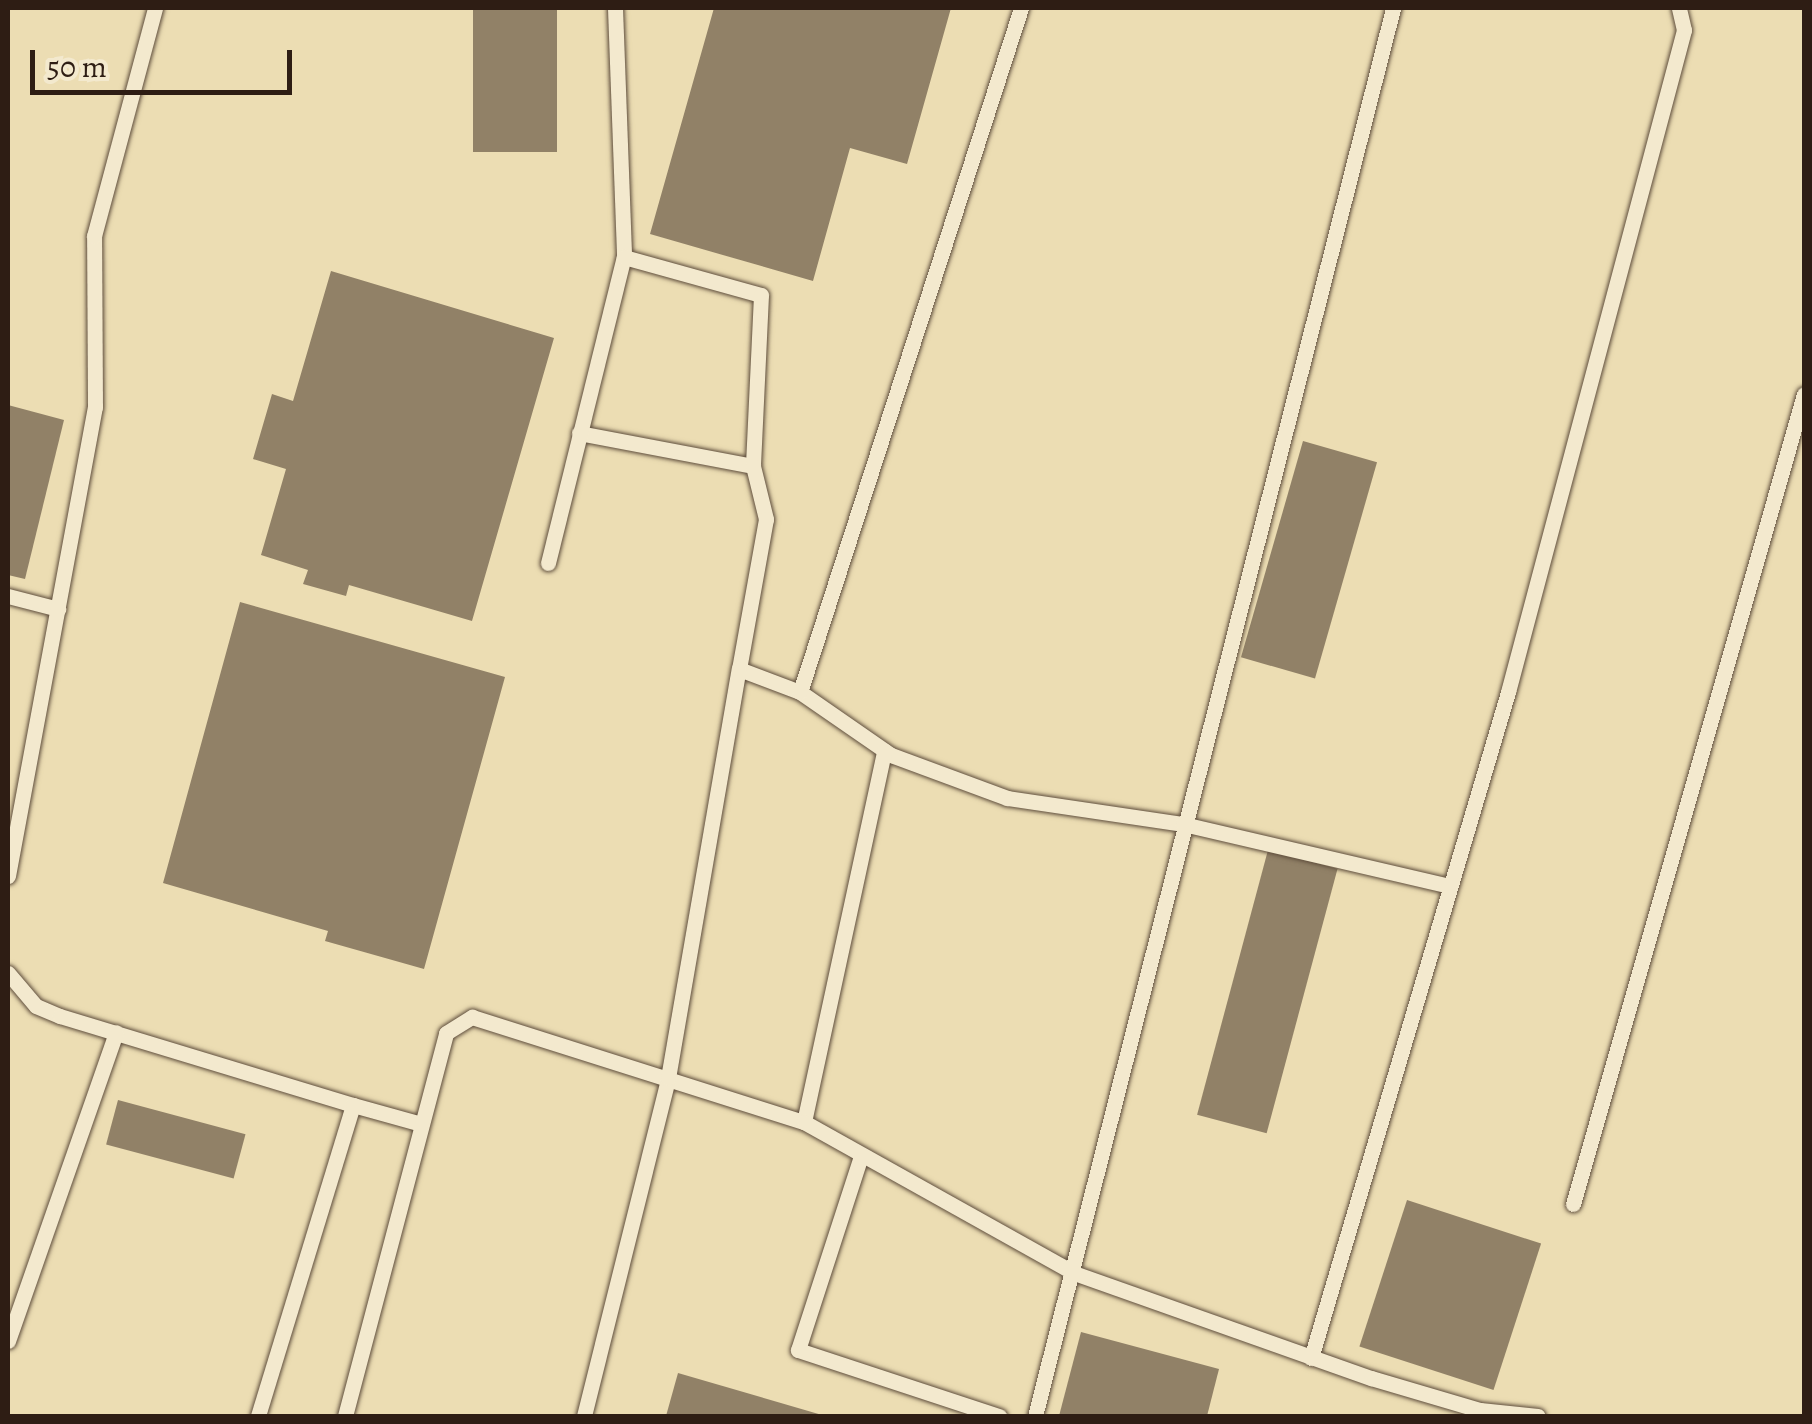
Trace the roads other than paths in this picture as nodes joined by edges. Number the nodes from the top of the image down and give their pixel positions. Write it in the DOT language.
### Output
graph roads {
  1 [pos="155,8"];
  2 [pos="615,8"];
  3 [pos="1021,8"];
  4 [pos="1393,8"];
  5 [pos="1679,8"];
  6 [pos="624,258"];
  7 [pos="1804,394"];
  8 [pos="578,432"];
  9 [pos="752,466"];
  10 [pos="548,563"];
  11 [pos="8,596"];
  12 [pos="58,610"];
  13 [pos="740,670"];
  14 [pos="800,692"];
  15 [pos="884,751"];
  16 [pos="1182,824"];
  17 [pos="8,876"];
  18 [pos="1450,886"];
  19 [pos="8,974"];
  20 [pos="116,1032"];
  21 [pos="668,1078"];
  22 [pos="354,1105"];
  23 [pos="804,1122"];
  24 [pos="421,1124"];
  25 [pos="860,1156"];
  26 [pos="1574,1204"];
  27 [pos="1074,1273"];
  28 [pos="8,1341"];
  29 [pos="1312,1358"];
  30 [pos="258,1416"];
  31 [pos="345,1416"];
  32 [pos="584,1416"];
  33 [pos="1000,1416"];
  34 [pos="1035,1416"];
  35 [pos="1538,1416"];
  1 -- 12 [label="lane"];
  2 -- 6 [label="lane"];
  3 -- 14 [label="lane"];
  4 -- 16 [label="lane"];
  5 -- 18 [label="lane"];
  6 -- 8 [label="lane"];
  6 -- 9 [label="lane"];
  7 -- 26 [label="lane"];
  8 -- 9 [label="lane"];
  8 -- 10 [label="lane"];
  9 -- 13 [label="lane"];
  11 -- 12 [label="lane"];
  12 -- 17 [label="lane"];
  13 -- 14 [label="lane"];
  13 -- 21 [label="lane"];
  14 -- 15 [label="lane"];
  15 -- 16 [label="lane"];
  15 -- 23 [label="lane"];
  16 -- 18 [label="lane"];
  16 -- 27 [label="lane"];
  18 -- 29 [label="lane"];
  19 -- 20 [label="lane"];
  20 -- 22 [label="lane"];
  20 -- 28 [label="lane"];
  21 -- 23 [label="lane"];
  21 -- 24 [label="lane"];
  21 -- 32 [label="lane"];
  22 -- 24 [label="lane"];
  22 -- 30 [label="lane"];
  23 -- 25 [label="lane"];
  24 -- 31 [label="lane"];
  25 -- 27 [label="lane"];
  25 -- 33 [label="lane"];
  27 -- 29 [label="lane"];
  27 -- 34 [label="lane"];
  29 -- 35 [label="lane"];
}
